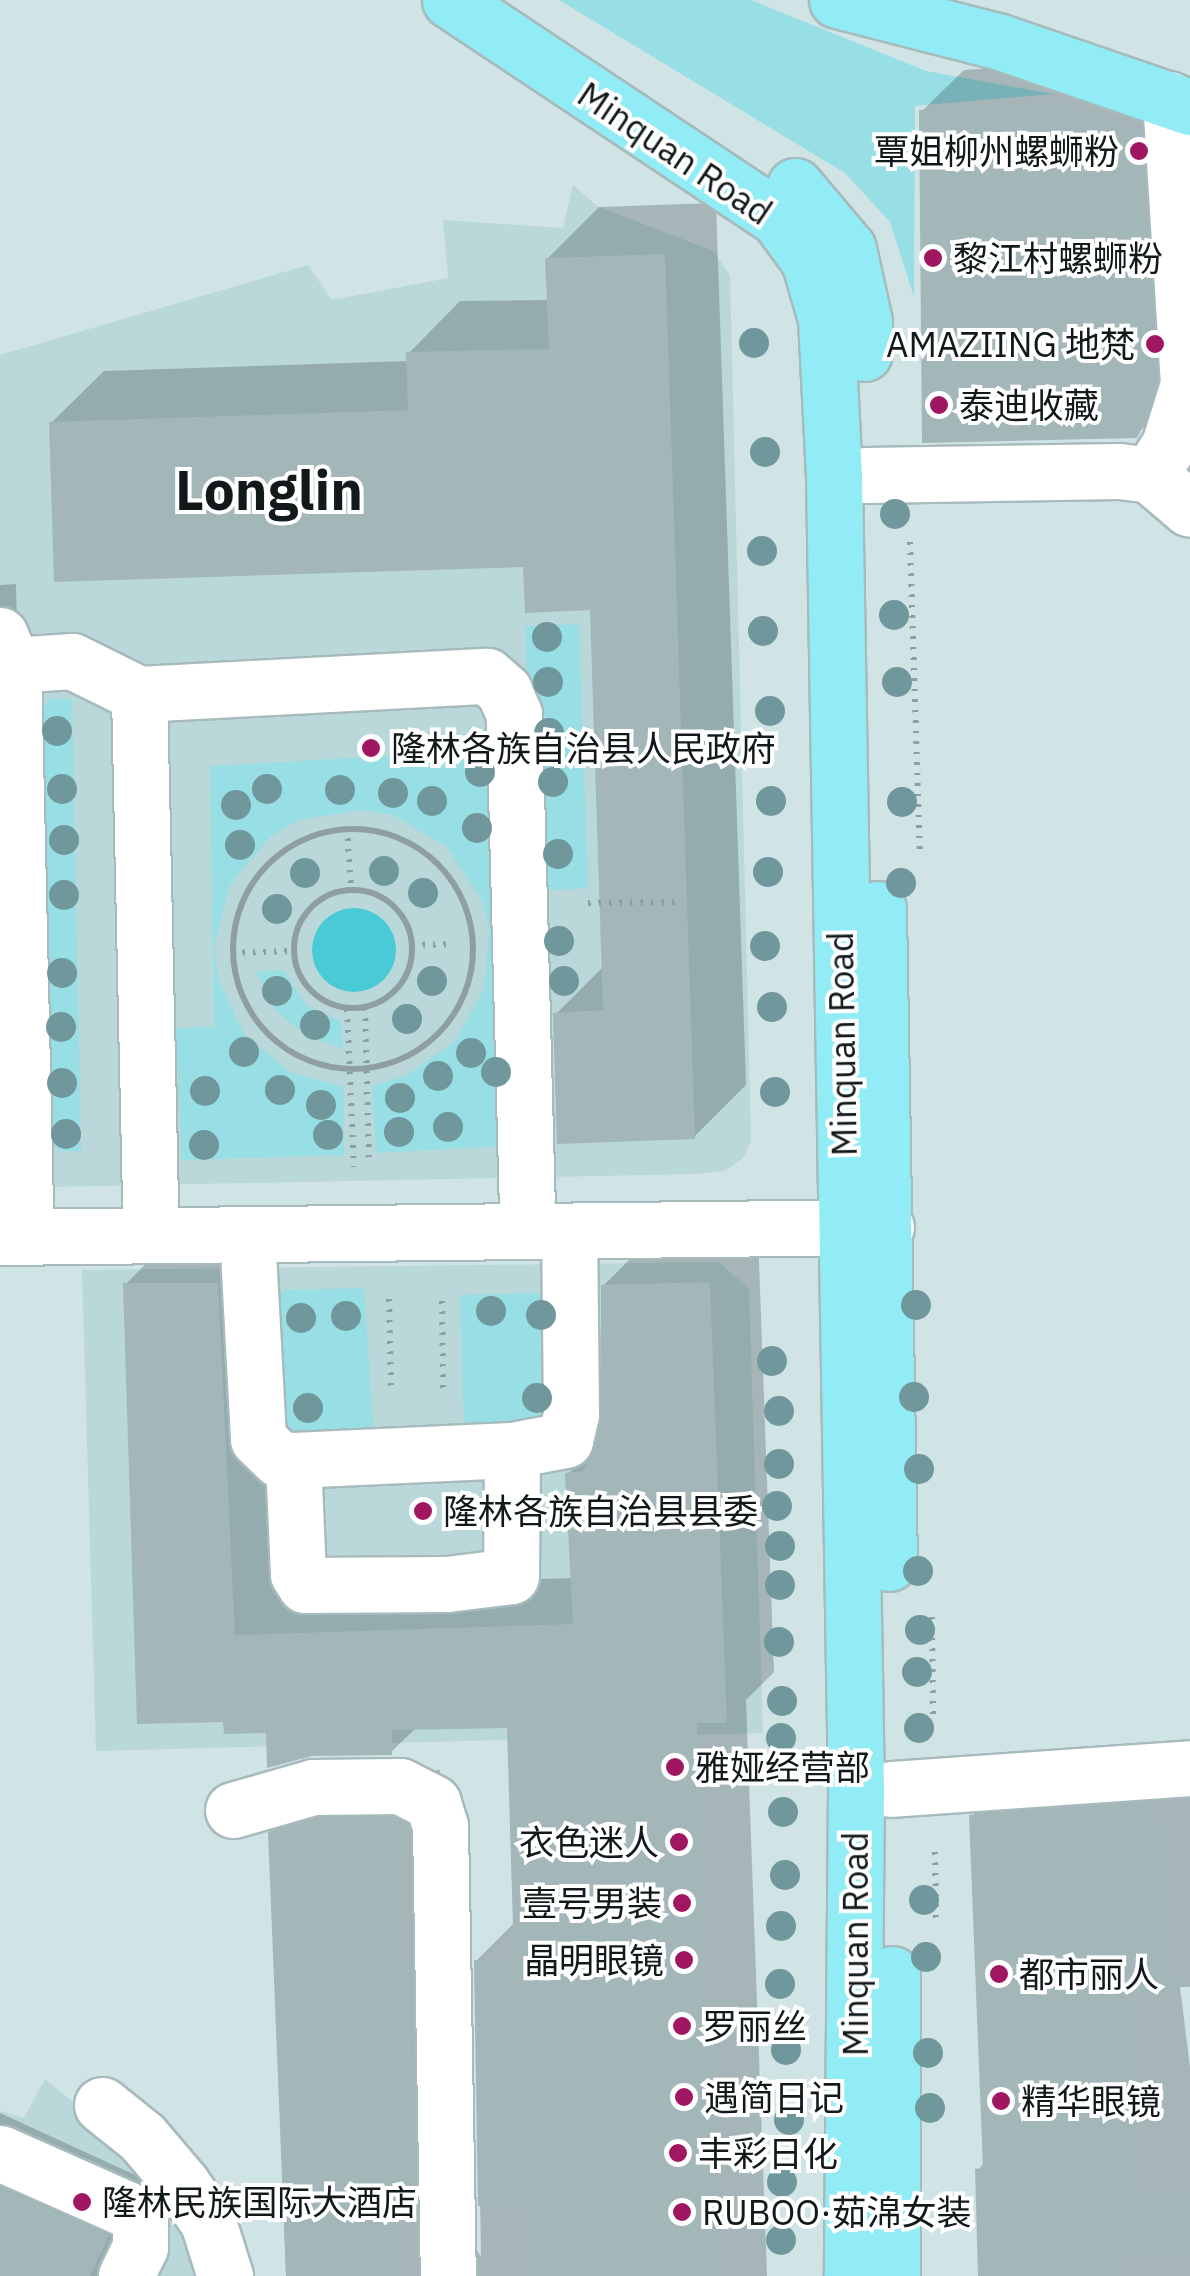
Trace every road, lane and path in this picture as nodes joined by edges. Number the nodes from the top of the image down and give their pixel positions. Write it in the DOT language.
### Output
graph roads {
  1 [pos="450,0"];
  2 [pos="514,0"];
  3 [pos="838,0"];
  4 [pos="915,0"];
  5 [pos="1183,96"];
  6 [pos="865,475"];
  7 [pos="1170,492"];
  8 [pos="6,650"];
  9 [pos="138,694"];
  10 [pos="348,828"];
  11 [pos="351,889"];
  12 [pos="676,902"];
  13 [pos="519,904"];
  14 [pos="474,943"];
  15 [pos="412,945"];
  16 [pos="293,951"];
  17 [pos="232,953"];
  18 [pos="364,1008"];
  19 [pos="347,1009"];
  20 [pos="366,1069"];
  21 [pos="350,1070"];
  22 [pos="354,1172"];
  23 [pos="369,1172"];
  24 [pos="527,1199"];
  25 [pos="150,1204"];
  26 [pos="865,1211"];
  27 [pos="8,1217"];
  28 [pos="569,1231"];
  29 [pos="247,1234"];
  30 [pos="512,1450"];
  31 [pos="293,1460"];
  32 [pos="1190,1768"];
  33 [pos="890,1789"];
  34 [pos="233,1810"];
  35 [pos="102,2106"];
  36 [pos="0,2153"];
  37 [pos="126,2276"];
  38 [pos="225,2276"];
  39 [pos="448,2276"];
  40 [pos="852,2276"];
  41 [pos="892,2276"];
  1 -- 26 [label="main road, Minquan Road"];
  2 -- 6 [label="main road, Minquan Road"];
  3 -- 5 [label="main road"];
  4 -- 5 [label="main road"];
  5 -- 7 [label="street"];
  6 -- 7 [label="street"];
  6 -- 26 [label="main road, Minquan Road"];
  8 -- 9 [label="street"];
  8 -- 27 [label="street"];
  9 -- 13 [label="street"];
  9 -- 25 [label="street"];
  10 -- 11 [label="path"];
  10 -- 14 [label="path"];
  10 -- 17 [label="path"];
  11 -- 15 [label="path"];
  11 -- 16 [label="path"];
  12 -- 13 [label="path"];
  13 -- 24 [label="street"];
  14 -- 15 [label="path"];
  14 -- 20 [label="path"];
  15 -- 18 [label="path"];
  16 -- 17 [label="path"];
  16 -- 19 [label="path"];
  17 -- 21 [label="path"];
  18 -- 19 [label="path"];
  18 -- 20 [label="path"];
  19 -- 21 [label="path"];
  20 -- 21 [label="path"];
  20 -- 23 [label="path"];
  21 -- 22 [label="path"];
  24 -- 25 [label="street"];
  24 -- 26 [label="street"];
  25 -- 27 [label="street"];
  26 -- 28 [label="street"];
  26 -- 33 [label="main road, Minquan Road"];
  26 -- 40 [label="main road, Minquan Road"];
  27 -- 29 [label="street"];
  28 -- 29 [label="street"];
  28 -- 30 [label="street"];
  29 -- 31 [label="street"];
  30 -- 31 [label="street"];
  30 -- 31 [label="street"];
  32 -- 33 [label="street"];
  33 -- 41 [label="main road, Minquan Road"];
  34 -- 39 [label="street"];
  35 -- 38 [label="street"];
  36 -- 37 [label="street"];
}
